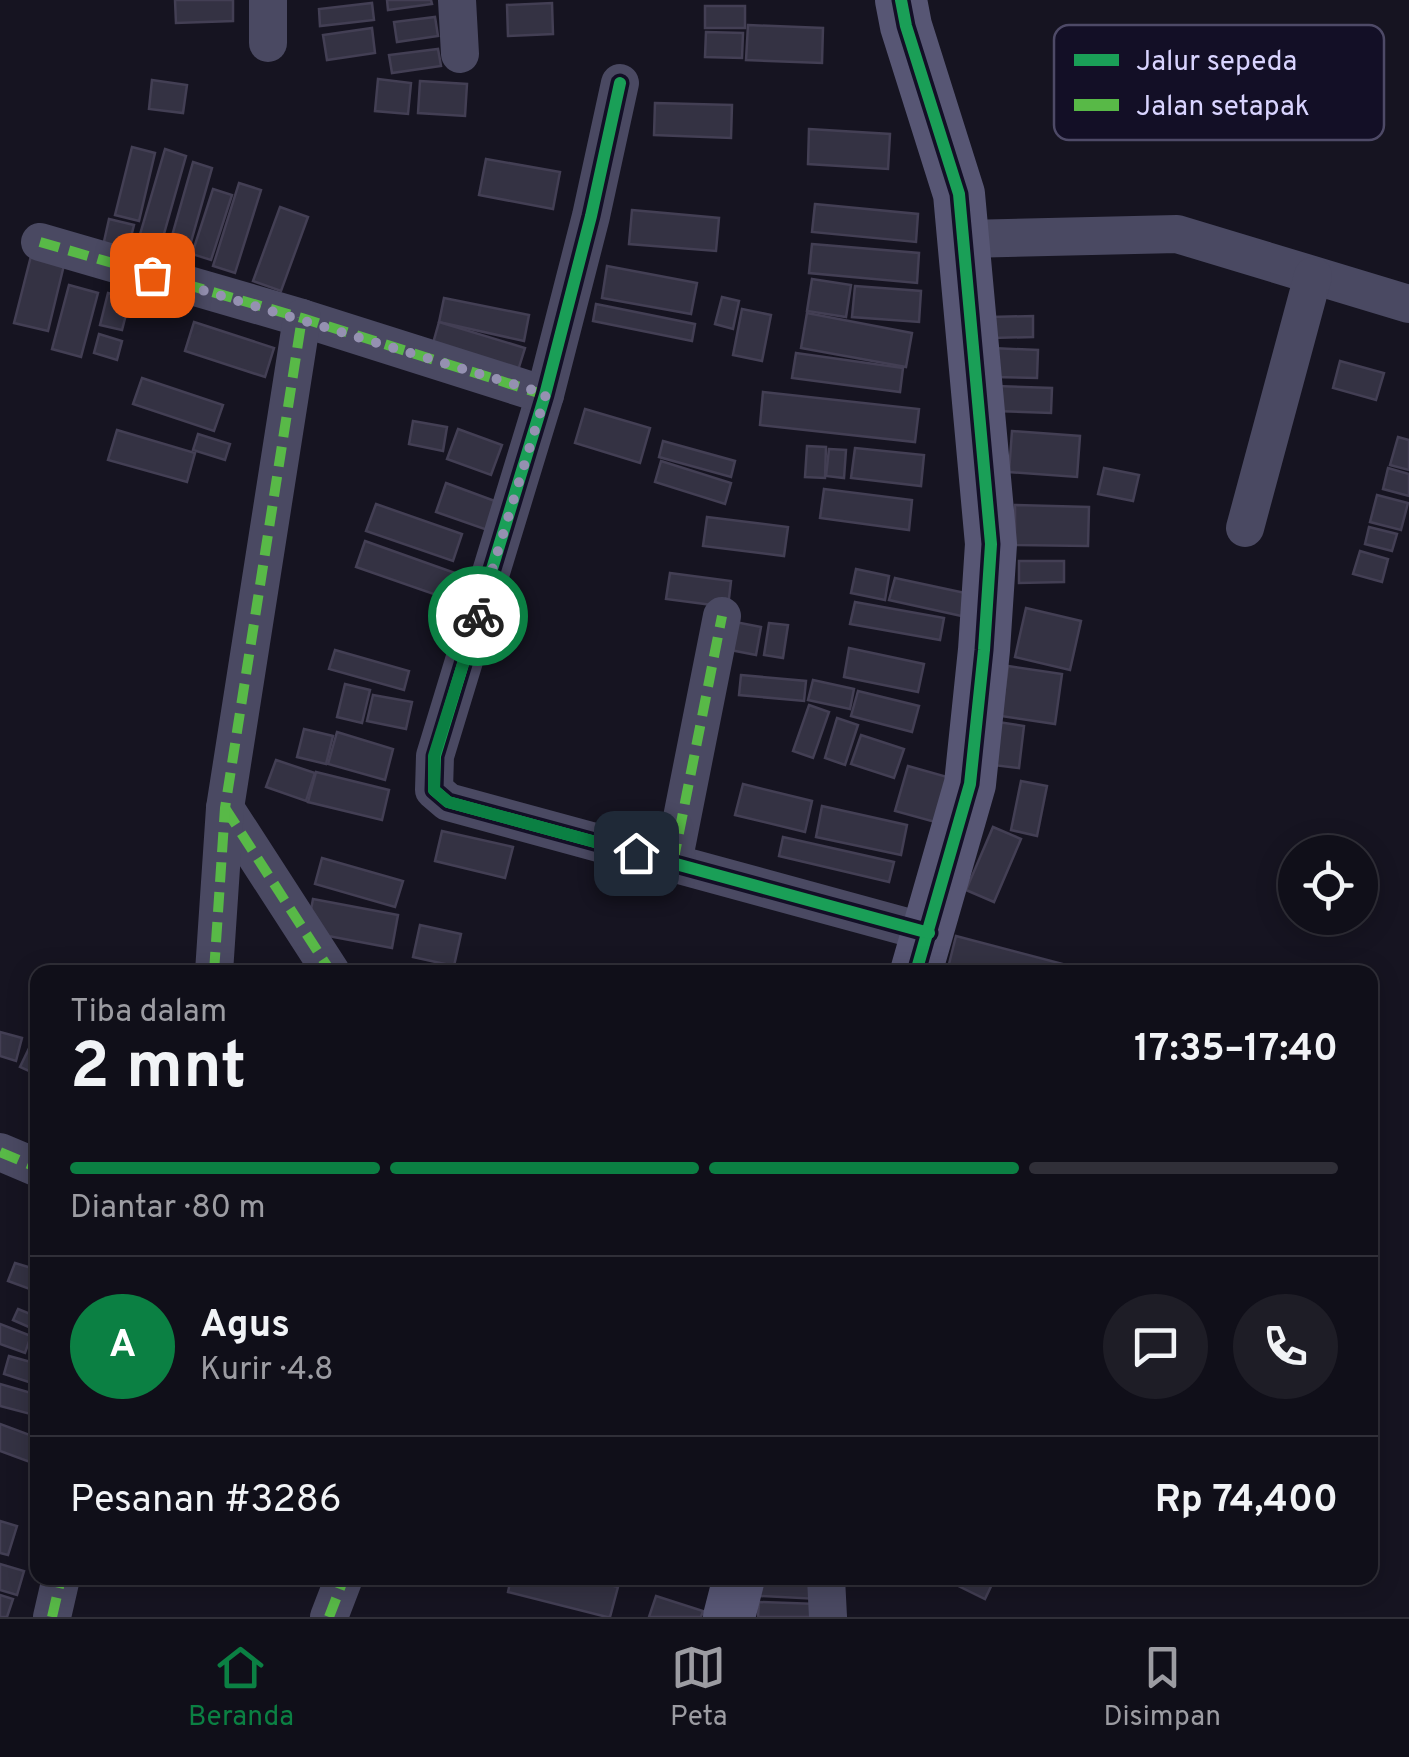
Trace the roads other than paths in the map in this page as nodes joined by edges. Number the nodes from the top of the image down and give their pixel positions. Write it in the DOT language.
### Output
graph roads {
  1 [pos="268,0"];
  2 [pos="457,0"];
  3 [pos="901,0"];
  4 [pos="268,43"];
  5 [pos="460,54"];
  6 [pos="620,83"];
  7 [pos="964,239"];
  8 [pos="40,242"];
  9 [pos="1313,276"];
  10 [pos="1409,304"];
  11 [pos="302,318"];
  12 [pos="546,394"];
  13 [pos="1245,528"];
  14 [pos="722,616"];
  15 [pos="226,808"];
  16 [pos="673,863"];
  17 [pos="922,953"];
  18 [pos="215,965"];
  19 [pos="327,965"];
  20 [pos="0,1152"];
  21 [pos="30,1165"];
  22 [pos="59,1585"];
  23 [pos="341,1585"];
  24 [pos="737,1585"];
  25 [pos="826,1585"];
  26 [pos="52,1617"];
  27 [pos="330,1617"];
  28 [pos="730,1617"];
  29 [pos="828,1617"];
  1 -- 4 [label="street"];
  2 -- 5 [label="street"];
  3 -- 7 [label="street"];
  6 -- 12 [label="street"];
  7 -- 9 [label="street"];
  7 -- 17 [label="street"];
  8 -- 11 [label="street"];
  9 -- 10 [label="street"];
  9 -- 13 [label="street"];
  11 -- 12 [label="street"];
  11 -- 15 [label="street"];
  12 -- 16 [label="street"];
  14 -- 16 [label="street"];
  15 -- 18 [label="street"];
  15 -- 19 [label="street"];
  16 -- 17 [label="street"];
  20 -- 21 [label="street"];
  22 -- 26 [label="street"];
  23 -- 27 [label="street"];
  24 -- 28 [label="street"];
  25 -- 29 [label="street"];
}
